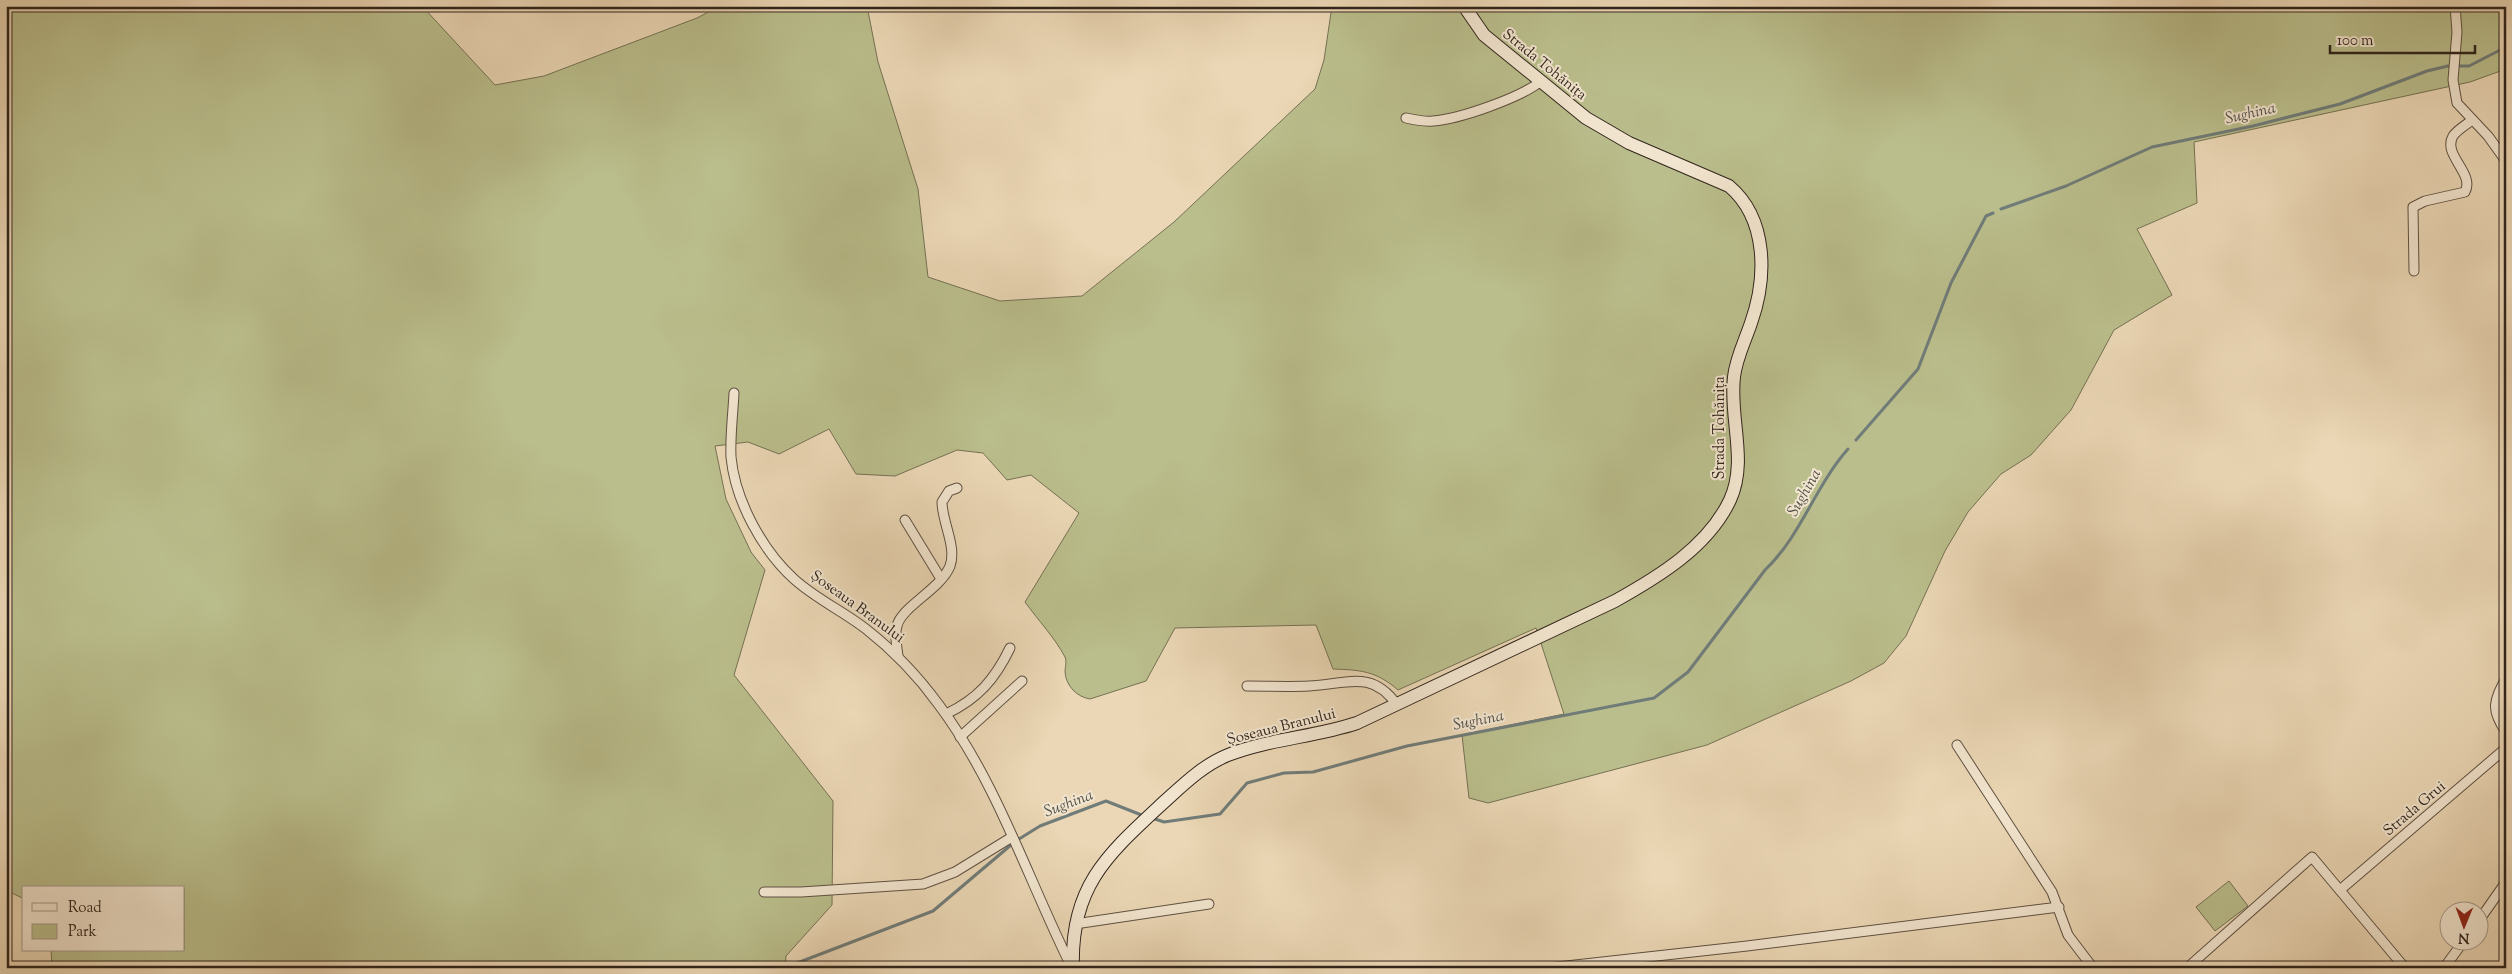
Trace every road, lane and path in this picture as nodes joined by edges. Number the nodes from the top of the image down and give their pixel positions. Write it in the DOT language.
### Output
graph roads {
  1 [pos="1464,6"];
  2 [pos="2455,6"];
  3 [pos="1540,82"];
  4 [pos="1406,118"];
  5 [pos="2472,120"];
  6 [pos="2506,161"];
  7 [pos="2414,271"];
  8 [pos="734,393"];
  9 [pos="957,488"];
  10 [pos="905,520"];
  11 [pos="941,579"];
  12 [pos="1010,648"];
  13 [pos="898,656"];
  14 [pos="1458,675"];
  15 [pos="2506,678"];
  16 [pos="1022,681"];
  17 [pos="1246,686"];
  18 [pos="1397,705"];
  19 [pos="946,714"];
  20 [pos="2506,732"];
  21 [pos="960,737"];
  22 [pos="1957,745"];
  23 [pos="2506,748"];
  24 [pos="1012,837"];
  25 [pos="2506,882"];
  26 [pos="2340,890"];
  27 [pos="764,892"];
  28 [pos="2497,894"];
  29 [pos="2506,900"];
  30 [pos="1209,904"];
  31 [pos="2490,904"];
  32 [pos="2059,907"];
  33 [pos="1074,924"];
  34 [pos="2456,952"];
  35 [pos="1072,968"];
  36 [pos="1548,968"];
  37 [pos="2093,968"];
  38 [pos="2187,968"];
  39 [pos="2405,968"];
  40 [pos="2444,968"];
  1 -- 3 [label="main road, Strada Tohănița"];
  2 -- 5 [label="street"];
  3 -- 4 [label="street"];
  3 -- 14 [label="main road, Strada Tohănița"];
  5 -- 6 [label="street"];
  5 -- 7 [label="street"];
  8 -- 13 [label="street, Șoseaua Branului"];
  9 -- 11 [label="street"];
  10 -- 11 [label="street"];
  11 -- 13 [label="street"];
  12 -- 19 [label="street"];
  13 -- 19 [label="street, Șoseaua Branului"];
  14 -- 18 [label="main road, Șoseaua Branului"];
  15 -- 20 [label="street"];
  16 -- 21 [label="street"];
  17 -- 18 [label="street"];
  18 -- 33 [label="main road, Șoseaua Branului"];
  19 -- 21 [label="street, Șoseaua Branului"];
  21 -- 24 [label="street, Șoseaua Branului"];
  22 -- 32 [label="street"];
  23 -- 26 [label="street, Strada Grui"];
  24 -- 27 [label="street"];
  24 -- 35 [label="street, Șoseaua Branului"];
  25 -- 28 [label="street"];
  26 -- 38 [label="street"];
  26 -- 39 [label="street"];
  28 -- 29 [label="street"];
  28 -- 31 [label="street"];
  30 -- 33 [label="street"];
  32 -- 36 [label="street"];
  32 -- 37 [label="street"];
  33 -- 35 [label="main road, Șoseaua Branului"];
  34 -- 40 [label="street"];
}
